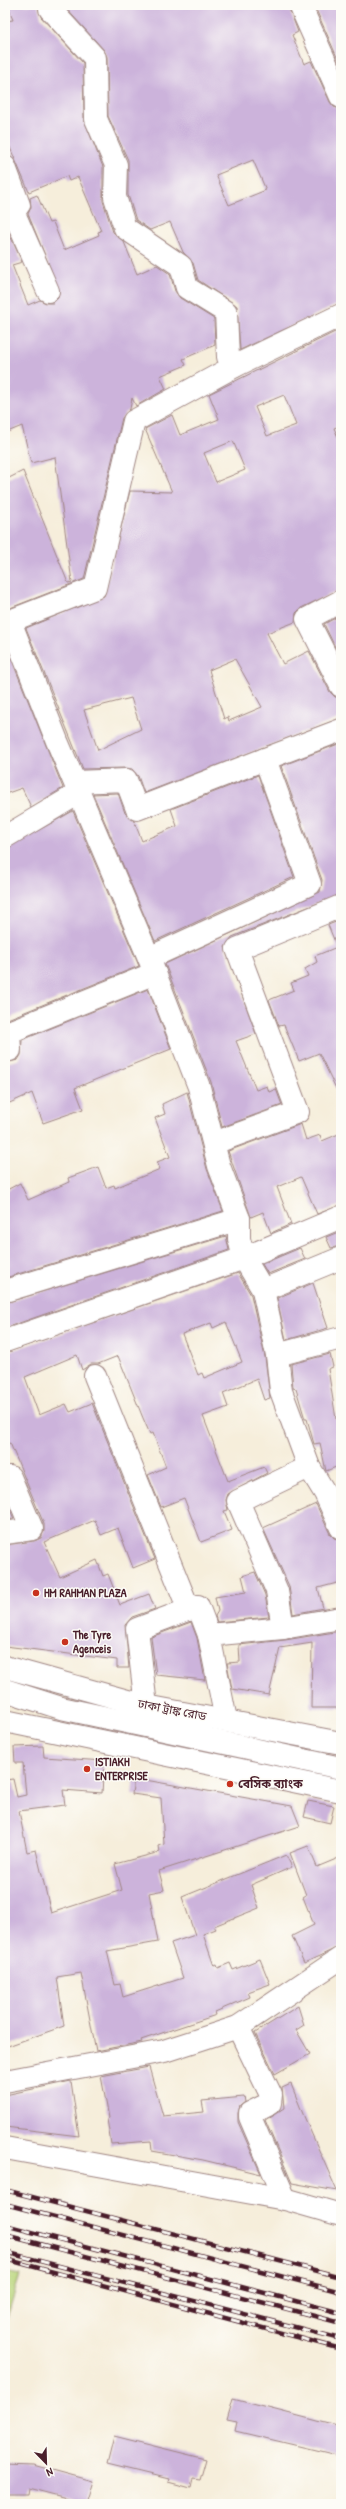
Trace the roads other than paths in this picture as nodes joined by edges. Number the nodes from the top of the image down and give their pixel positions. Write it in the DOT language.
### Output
graph roads {
  1 [pos="50,5"];
  2 [pos="300,5"];
  3 [pos="341,97"];
  4 [pos="5,167"];
  5 [pos="48,291"];
  6 [pos="341,315"];
  7 [pos="235,366"];
  8 [pos="341,601"];
  9 [pos="341,686"];
  10 [pos="341,730"];
  11 [pos="265,759"];
  12 [pos="77,787"];
  13 [pos="5,837"];
  14 [pos="341,906"];
  15 [pos="152,966"];
  16 [pos="5,1051"];
  17 [pos="214,1143"];
  18 [pos="341,1217"];
  19 [pos="239,1219"];
  20 [pos="244,1258"];
  21 [pos="341,1258"];
  22 [pos="263,1290"];
  23 [pos="5,1291"];
  24 [pos="341,1338"];
  25 [pos="5,1341"];
  26 [pos="277,1355"];
  27 [pos="95,1376"];
  28 [pos="309,1467"];
  29 [pos="7,1474"];
  30 [pos="338,1515"];
  31 [pos="5,1533"];
  32 [pos="189,1610"];
  33 [pos="341,1618"];
  34 [pos="283,1628"];
  35 [pos="209,1635"];
  36 [pos="5,1668"];
  37 [pos="5,1690"];
  38 [pos="5,1697"];
  39 [pos="52,1706"];
  40 [pos="146,1706"];
  41 [pos="226,1720"];
  42 [pos="5,1721"];
  43 [pos="341,1743"];
  44 [pos="341,1768"];
  45 [pos="341,1791"];
  46 [pos="341,1958"];
  47 [pos="238,2026"];
  48 [pos="5,2081"];
  49 [pos="5,2148"];
  50 [pos="285,2200"];
  51 [pos="341,2215"];
  1 -- 7 [label="street"];
  2 -- 3 [label="street"];
  4 -- 5 [label="street"];
  6 -- 7 [label="street"];
  7 -- 12 [label="street"];
  8 -- 9 [label="street"];
  10 -- 11 [label="street"];
  11 -- 12 [label="street"];
  11 -- 15 [label="street"];
  12 -- 13 [label="street"];
  12 -- 15 [label="street"];
  14 -- 17 [label="street"];
  15 -- 16 [label="street"];
  15 -- 17 [label="street"];
  17 -- 19 [label="street"];
  18 -- 20 [label="street"];
  19 -- 20 [label="street"];
  19 -- 23 [label="street"];
  20 -- 22 [label="street"];
  20 -- 25 [label="street"];
  21 -- 22 [label="street"];
  22 -- 26 [label="street"];
  24 -- 26 [label="street"];
  26 -- 28 [label="street"];
  27 -- 32 [label="street"];
  28 -- 30 [label="street"];
  28 -- 34 [label="street"];
  29 -- 31 [label="street"];
  32 -- 35 [label="street"];
  32 -- 40 [label="street"];
  33 -- 34 [label="street"];
  34 -- 35 [label="street"];
  35 -- 41 [label="street"];
  36 -- 40 [label="street, ঢাকা ট্রাঙ্ক রোড"];
  37 -- 39 [label="street, ঢাকা ট্রাঙ্ক রোড"];
  38 -- 39 [label="street, ঢাকা ট্রাঙ্ক রোড"];
  39 -- 44 [label="street, ঢাকা ট্রাঙ্ক রোড"];
  40 -- 41 [label="street, ঢাকা ট্রাঙ্ক রোড"];
  41 -- 43 [label="street, ঢাকা ট্রাঙ্ক রোড"];
  42 -- 45 [label="street"];
  46 -- 47 [label="street"];
  47 -- 48 [label="street"];
  47 -- 50 [label="street"];
  49 -- 50 [label="street"];
  50 -- 51 [label="street"];
}
